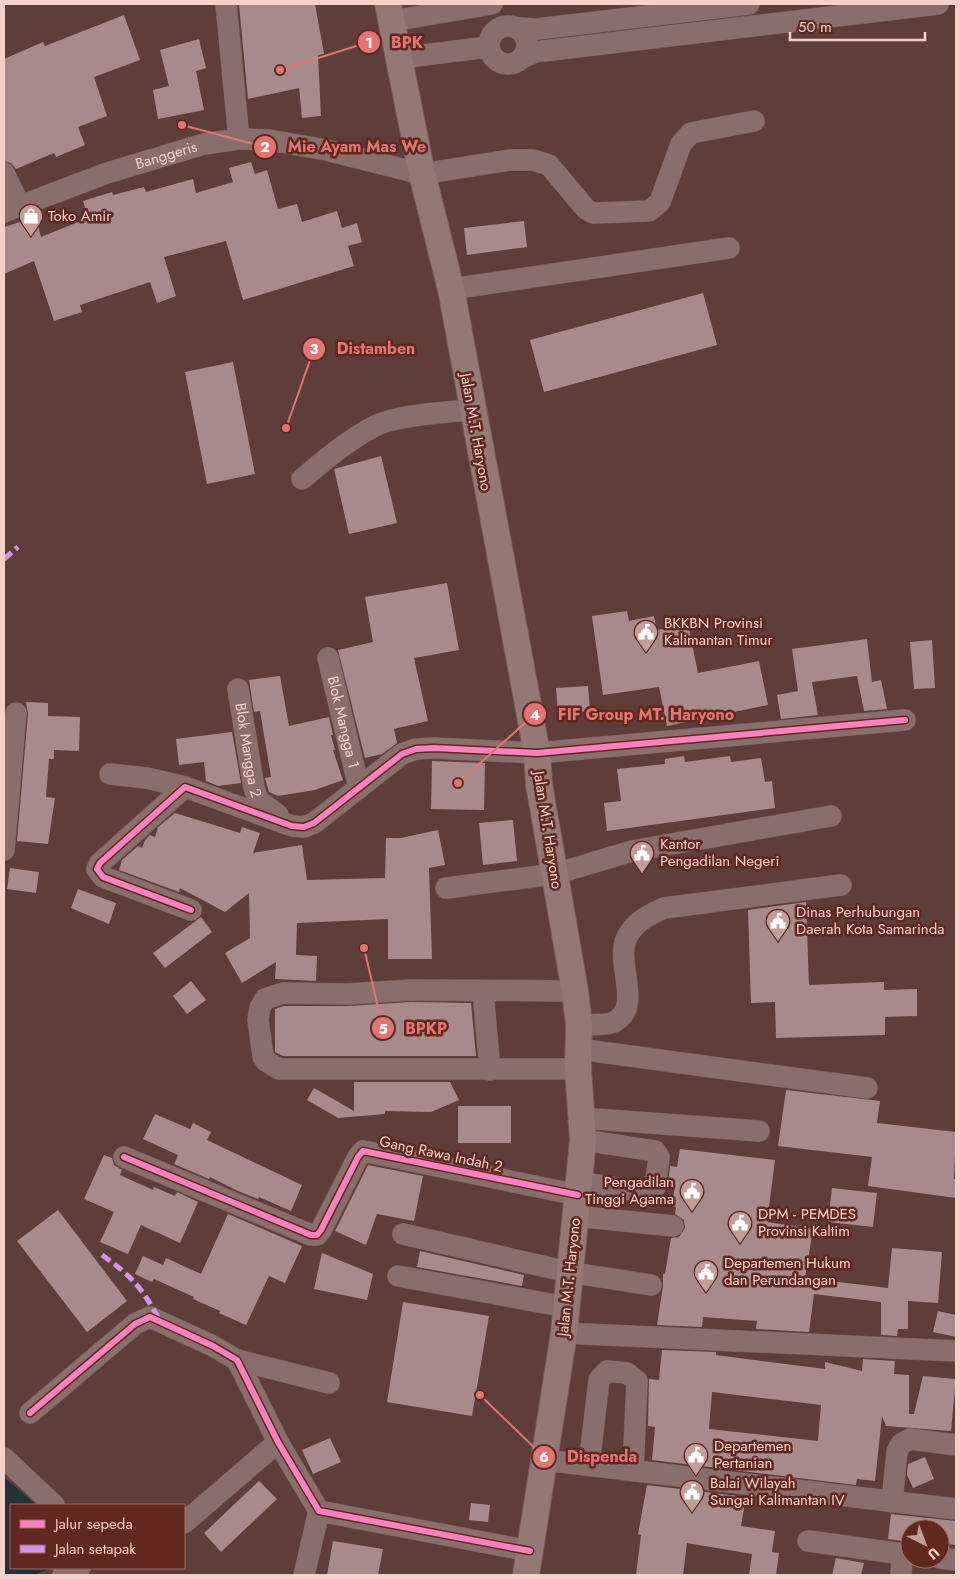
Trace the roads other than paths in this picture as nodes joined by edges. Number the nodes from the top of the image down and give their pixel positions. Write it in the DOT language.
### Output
graph roads {
  1 [pos="226,4"];
  2 [pos="492,4"];
  3 [pos="749,4"];
  4 [pos="938,4"];
  5 [pos="449,8"];
  6 [pos="390,12"];
  7 [pos="519,28"];
  8 [pos="488,47"];
  9 [pos="529,55"];
  10 [pos="400,58"];
  11 [pos="754,121"];
  12 [pos="239,139"];
  13 [pos="4,173"];
  14 [pos="422,174"];
  15 [pos="11,208"];
  16 [pos="728,248"];
  17 [pos="451,289"];
  18 [pos="472,410"];
  19 [pos="302,479"];
  20 [pos="328,658"];
  21 [pos="238,689"];
  22 [pos="16,713"];
  23 [pos="905,720"];
  24 [pos="537,754"];
  25 [pos="110,774"];
  26 [pos="185,787"];
  27 [pos="359,788"];
  28 [pos="831,816"];
  29 [pos="292,826"];
  30 [pos="4,850"];
  31 [pos="555,874"];
  32 [pos="841,885"];
  33 [pos="446,888"];
  34 [pos="191,910"];
  35 [pos="575,991"];
  36 [pos="484,992"];
  37 [pos="578,1048"];
  38 [pos="490,1070"];
  39 [pos="867,1088"];
  40 [pos="582,1129"];
  41 [pos="759,1131"];
  42 [pos="124,1156"];
  43 [pos="578,1198"];
  44 [pos="672,1226"];
  45 [pos="403,1234"];
  46 [pos="568,1272"];
  47 [pos="398,1276"];
  48 [pos="651,1285"];
  49 [pos="566,1307"];
  50 [pos="564,1333"];
  51 [pos="956,1351"];
  52 [pos="237,1360"];
  53 [pos="329,1383"];
  54 [pos="30,1414"];
  55 [pos="278,1442"];
  56 [pos="956,1445"];
  57 [pos="4,1458"];
  58 [pos="548,1460"];
  59 [pos="586,1465"];
  60 [pos="633,1470"];
  61 [pos="892,1502"];
  62 [pos="53,1504"];
  63 [pos="956,1509"];
  64 [pos="319,1511"];
  65 [pos="185,1522"];
  66 [pos="808,1541"];
  67 [pos="900,1553"];
  68 [pos="528,1563"];
  69 [pos="78,1569"];
  70 [pos="63,1575"];
  71 [pos="304,1575"];
  1 -- 12 [label="street"];
  2 -- 5 [label="street"];
  3 -- 7 [label="street"];
  4 -- 9 [label="street"];
  5 -- 6 [label="street"];
  6 -- 10 [label="main road, Jalan M.T. Haryono"];
  7 -- 8 [label="street"];
  7 -- 9 [label="street"];
  8 -- 9 [label="street"];
  8 -- 10 [label="street"];
  10 -- 14 [label="main road, Jalan M.T. Haryono"];
  11 -- 14 [label="street"];
  12 -- 14 [label="street, Banggeris"];
  12 -- 15 [label="street, Banggeris"];
  13 -- 15 [label="street"];
  14 -- 17 [label="main road, Jalan M.T. Haryono"];
  16 -- 17 [label="street"];
  17 -- 18 [label="main road, Jalan M.T. Haryono"];
  18 -- 19 [label="street"];
  18 -- 24 [label="main road, Jalan M.T. Haryono"];
  20 -- 27 [label="street, Blok Mangga 1"];
  21 -- 29 [label="street, Blok Mangga 2"];
  22 -- 30 [label="street"];
  23 -- 24 [label="street"];
  24 -- 27 [label="street"];
  24 -- 31 [label="main road, Jalan M.T. Haryono"];
  25 -- 26 [label="street"];
  26 -- 29 [label="street"];
  26 -- 34 [label="street"];
  27 -- 29 [label="street"];
  28 -- 31 [label="street"];
  31 -- 33 [label="street"];
  31 -- 35 [label="main road, Jalan M.T. Haryono"];
  32 -- 37 [label="street"];
  35 -- 36 [label="street"];
  35 -- 37 [label="main road, Jalan M.T. Haryono"];
  36 -- 38 [label="street"];
  36 -- 38 [label="street"];
  37 -- 38 [label="street"];
  37 -- 39 [label="street"];
  37 -- 40 [label="main road, Jalan M.T. Haryono"];
  40 -- 41 [label="street"];
  40 -- 43 [label="main road, Jalan M.T. Haryono"];
  40 -- 43 [label="street"];
  42 -- 43 [label="street, Gang Rawa Indah 2"];
  43 -- 44 [label="street"];
  43 -- 46 [label="main road, Jalan M.T. Haryono"];
  45 -- 46 [label="street"];
  46 -- 48 [label="street"];
  46 -- 49 [label="main road, Jalan M.T. Haryono"];
  47 -- 49 [label="street"];
  49 -- 50 [label="main road, Jalan M.T. Haryono"];
  50 -- 51 [label="street"];
  50 -- 58 [label="main road, Jalan M.T. Haryono"];
  52 -- 53 [label="street"];
  52 -- 54 [label="street"];
  52 -- 55 [label="street"];
  55 -- 64 [label="street"];
  55 -- 65 [label="street"];
  56 -- 61 [label="street"];
  57 -- 62 [label="street"];
  58 -- 59 [label="street"];
  58 -- 68 [label="main road, Jalan M.T. Haryono"];
  59 -- 60 [label="street"];
  59 -- 60 [label="street"];
  60 -- 61 [label="street"];
  61 -- 63 [label="street"];
  64 -- 68 [label="street"];
  64 -- 71 [label="street"];
  66 -- 67 [label="street"];
  69 -- 70 [label="street"];
}
